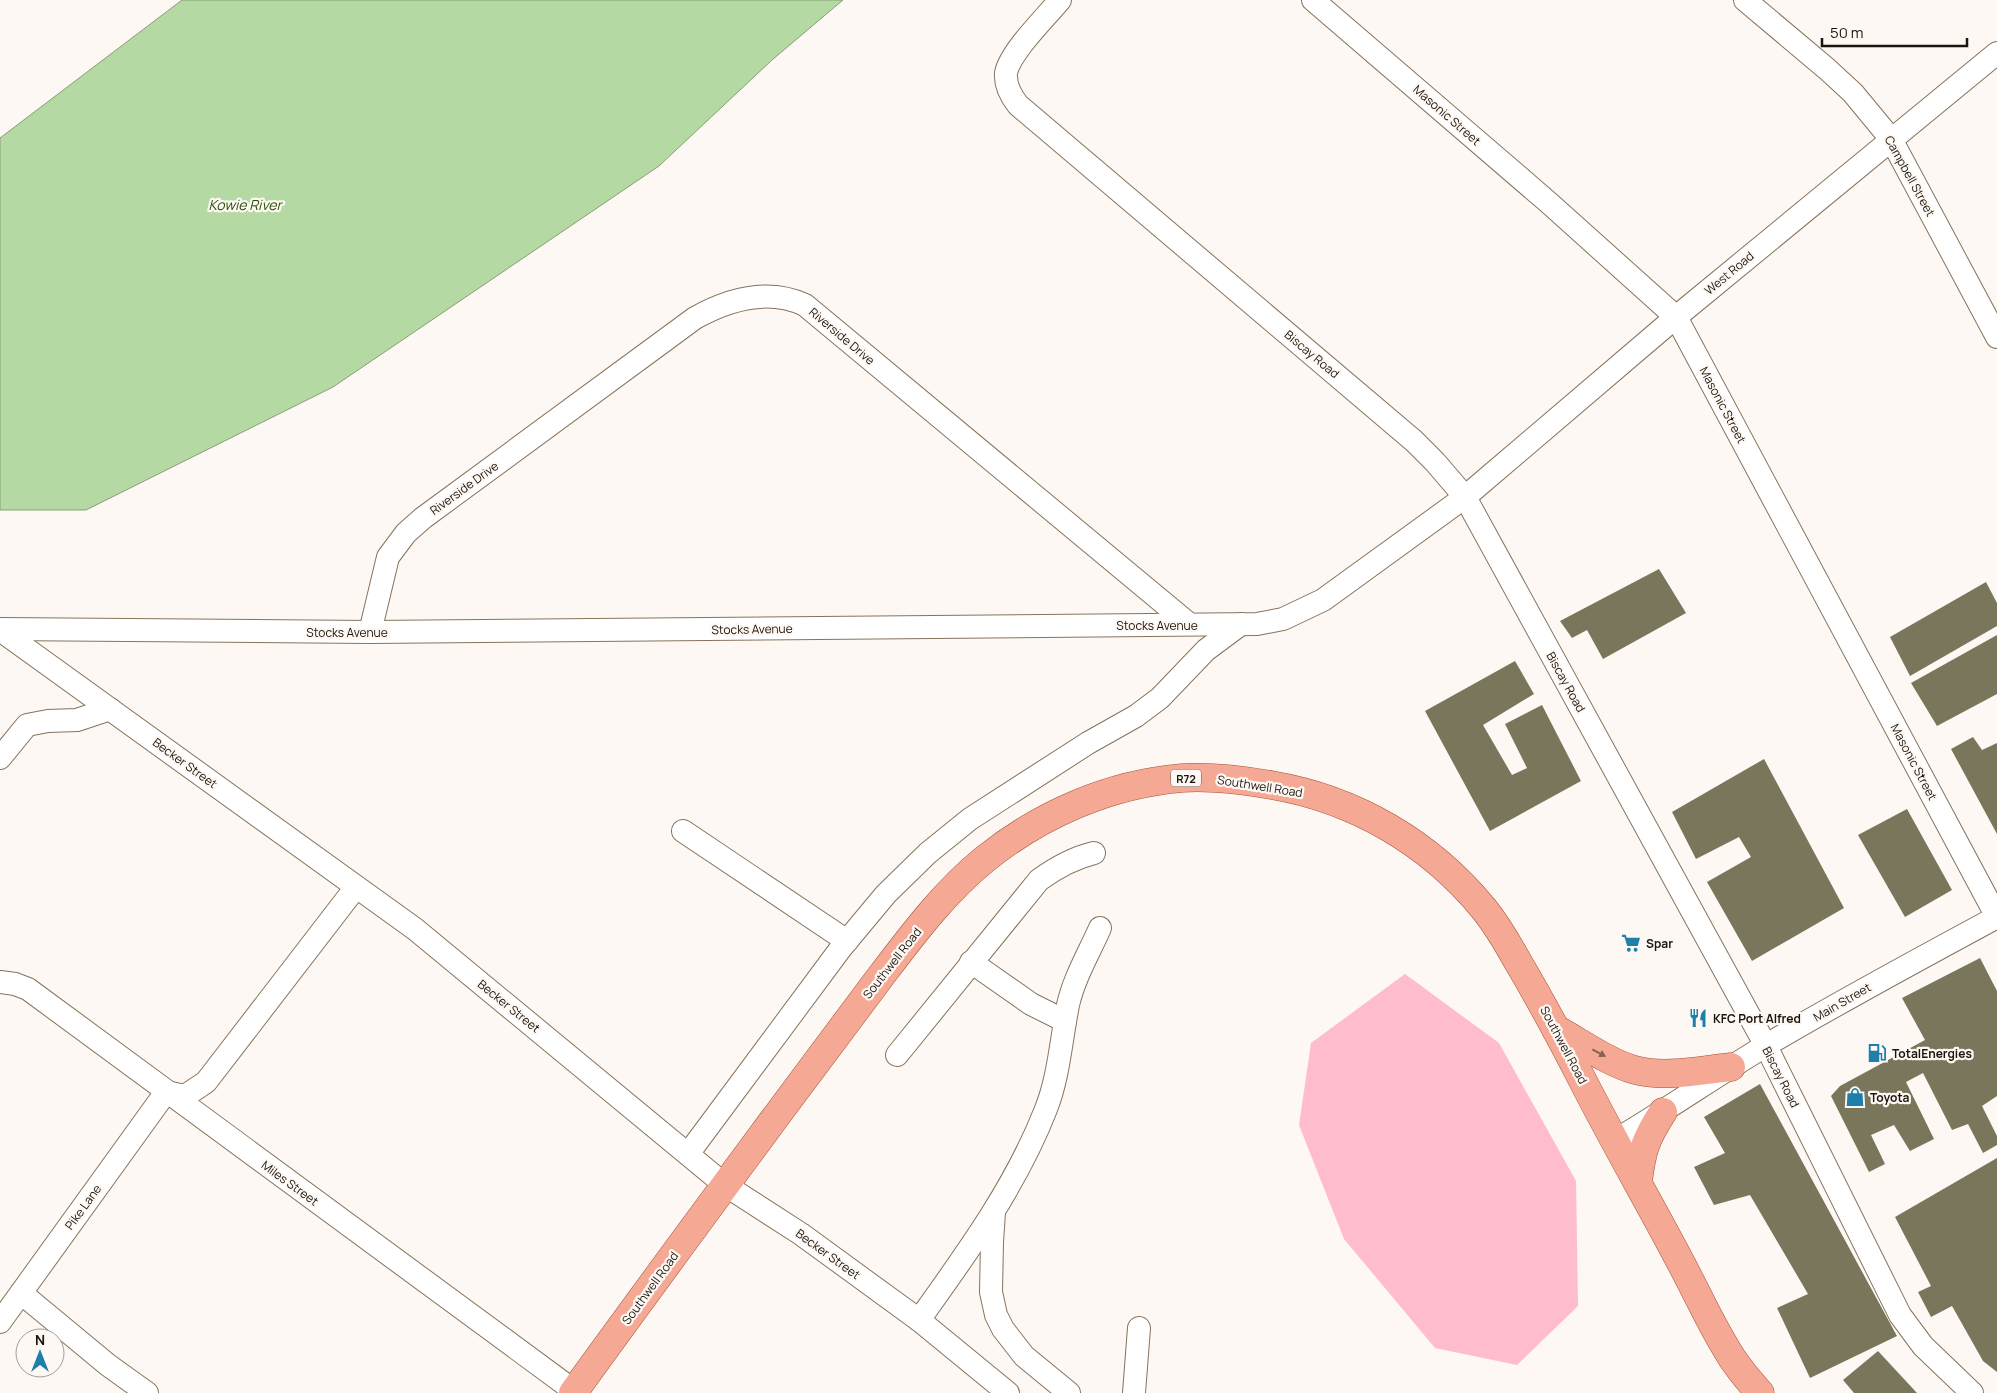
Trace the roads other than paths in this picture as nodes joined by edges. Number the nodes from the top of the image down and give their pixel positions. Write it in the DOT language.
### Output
graph roads {
  1 [pos="1060,0"];
  2 [pos="1313,0"];
  3 [pos="1745,0"];
  4 [pos="1997,52"];
  5 [pos="1891,139"];
  6 [pos="1676,317"];
  7 [pos="1997,336"];
  8 [pos="1465,498"];
  9 [pos="1189,624"];
  10 [pos="1241,624"];
  11 [pos="0,630"];
  12 [pos="370,632"];
  13 [pos="110,709"];
  14 [pos="0,758"];
  15 [pos="683,831"];
  16 [pos="1094,853"];
  17 [pos="356,887"];
  18 [pos="1997,917"];
  19 [pos="1100,928"];
  20 [pos="847,941"];
  21 [pos="971,962"];
  22 [pos="0,982"];
  23 [pos="1065,1021"];
  24 [pos="1556,1029"];
  25 [pos="1766,1046"];
  26 [pos="897,1055"];
  27 [pos="1731,1067"];
  28 [pos="166,1092"];
  29 [pos="1663,1112"];
  30 [pos="1614,1141"];
  31 [pos="688,1154"];
  32 [pos="1638,1182"];
  33 [pos="725,1185"];
  34 [pos="994,1211"];
  35 [pos="21,1293"];
  36 [pos="919,1320"];
  37 [pos="0,1322"];
  38 [pos="1139,1328"];
  39 [pos="575,1392"];
  40 [pos="147,1393"];
  41 [pos="1008,1393"];
  42 [pos="1070,1393"];
  43 [pos="1134,1393"];
  44 [pos="1760,1393"];
  45 [pos="1972,1393"];
  1 -- 8 [label="street, Biscay Road"];
  2 -- 6 [label="street, Masonic Street"];
  3 -- 5 [label="street, Campbell Street"];
  4 -- 5 [label="street, West Road"];
  5 -- 6 [label="street, West Road"];
  5 -- 7 [label="street, Campbell Street"];
  6 -- 8 [label="street, West Road"];
  6 -- 18 [label="street, Masonic Street"];
  8 -- 10 [label="street, Stocks Avenue"];
  8 -- 25 [label="street, Biscay Road"];
  9 -- 10 [label="street, Stocks Avenue"];
  9 -- 12 [label="street, Stocks Avenue"];
  9 -- 12 [label="street, Riverside Drive"];
  10 -- 20 [label="street"];
  11 -- 12 [label="street, Stocks Avenue"];
  11 -- 13 [label="street, Becker Street"];
  13 -- 14 [label="street"];
  13 -- 17 [label="street, Becker Street"];
  15 -- 20 [label="street"];
  16 -- 21 [label="street"];
  17 -- 28 [label="street"];
  17 -- 31 [label="street, Becker Street"];
  18 -- 25 [label="street, Main Street"];
  19 -- 23 [label="street"];
  20 -- 31 [label="street"];
  21 -- 23 [label="street"];
  21 -- 26 [label="street"];
  22 -- 28 [label="street, Miles Street"];
  23 -- 34 [label="street"];
  24 -- 27 [label="main road, one-way"];
  24 -- 30 [label="main road, Southwell Road / R72"];
  24 -- 33 [label="main road, Southwell Road / R72"];
  25 -- 27 [label="street, Main Street"];
  25 -- 45 [label="street, Biscay Road"];
  27 -- 29 [label="street, Main Street"];
  28 -- 35 [label="street, Pike Lane"];
  28 -- 39 [label="street, Miles Street"];
  29 -- 30 [label="street, Main Street"];
  29 -- 32 [label="main road"];
  30 -- 32 [label="main road, Southwell Road / R72"];
  31 -- 33 [label="street, Becker Street"];
  32 -- 44 [label="main road, Southwell Road / R72"];
  33 -- 36 [label="street, Becker Street"];
  33 -- 39 [label="main road, Southwell Road / R72"];
  34 -- 36 [label="street"];
  34 -- 42 [label="street"];
  35 -- 37 [label="street, Pike Lane"];
  35 -- 40 [label="street"];
  36 -- 41 [label="street, Becker Street"];
  38 -- 43 [label="street"];
}
